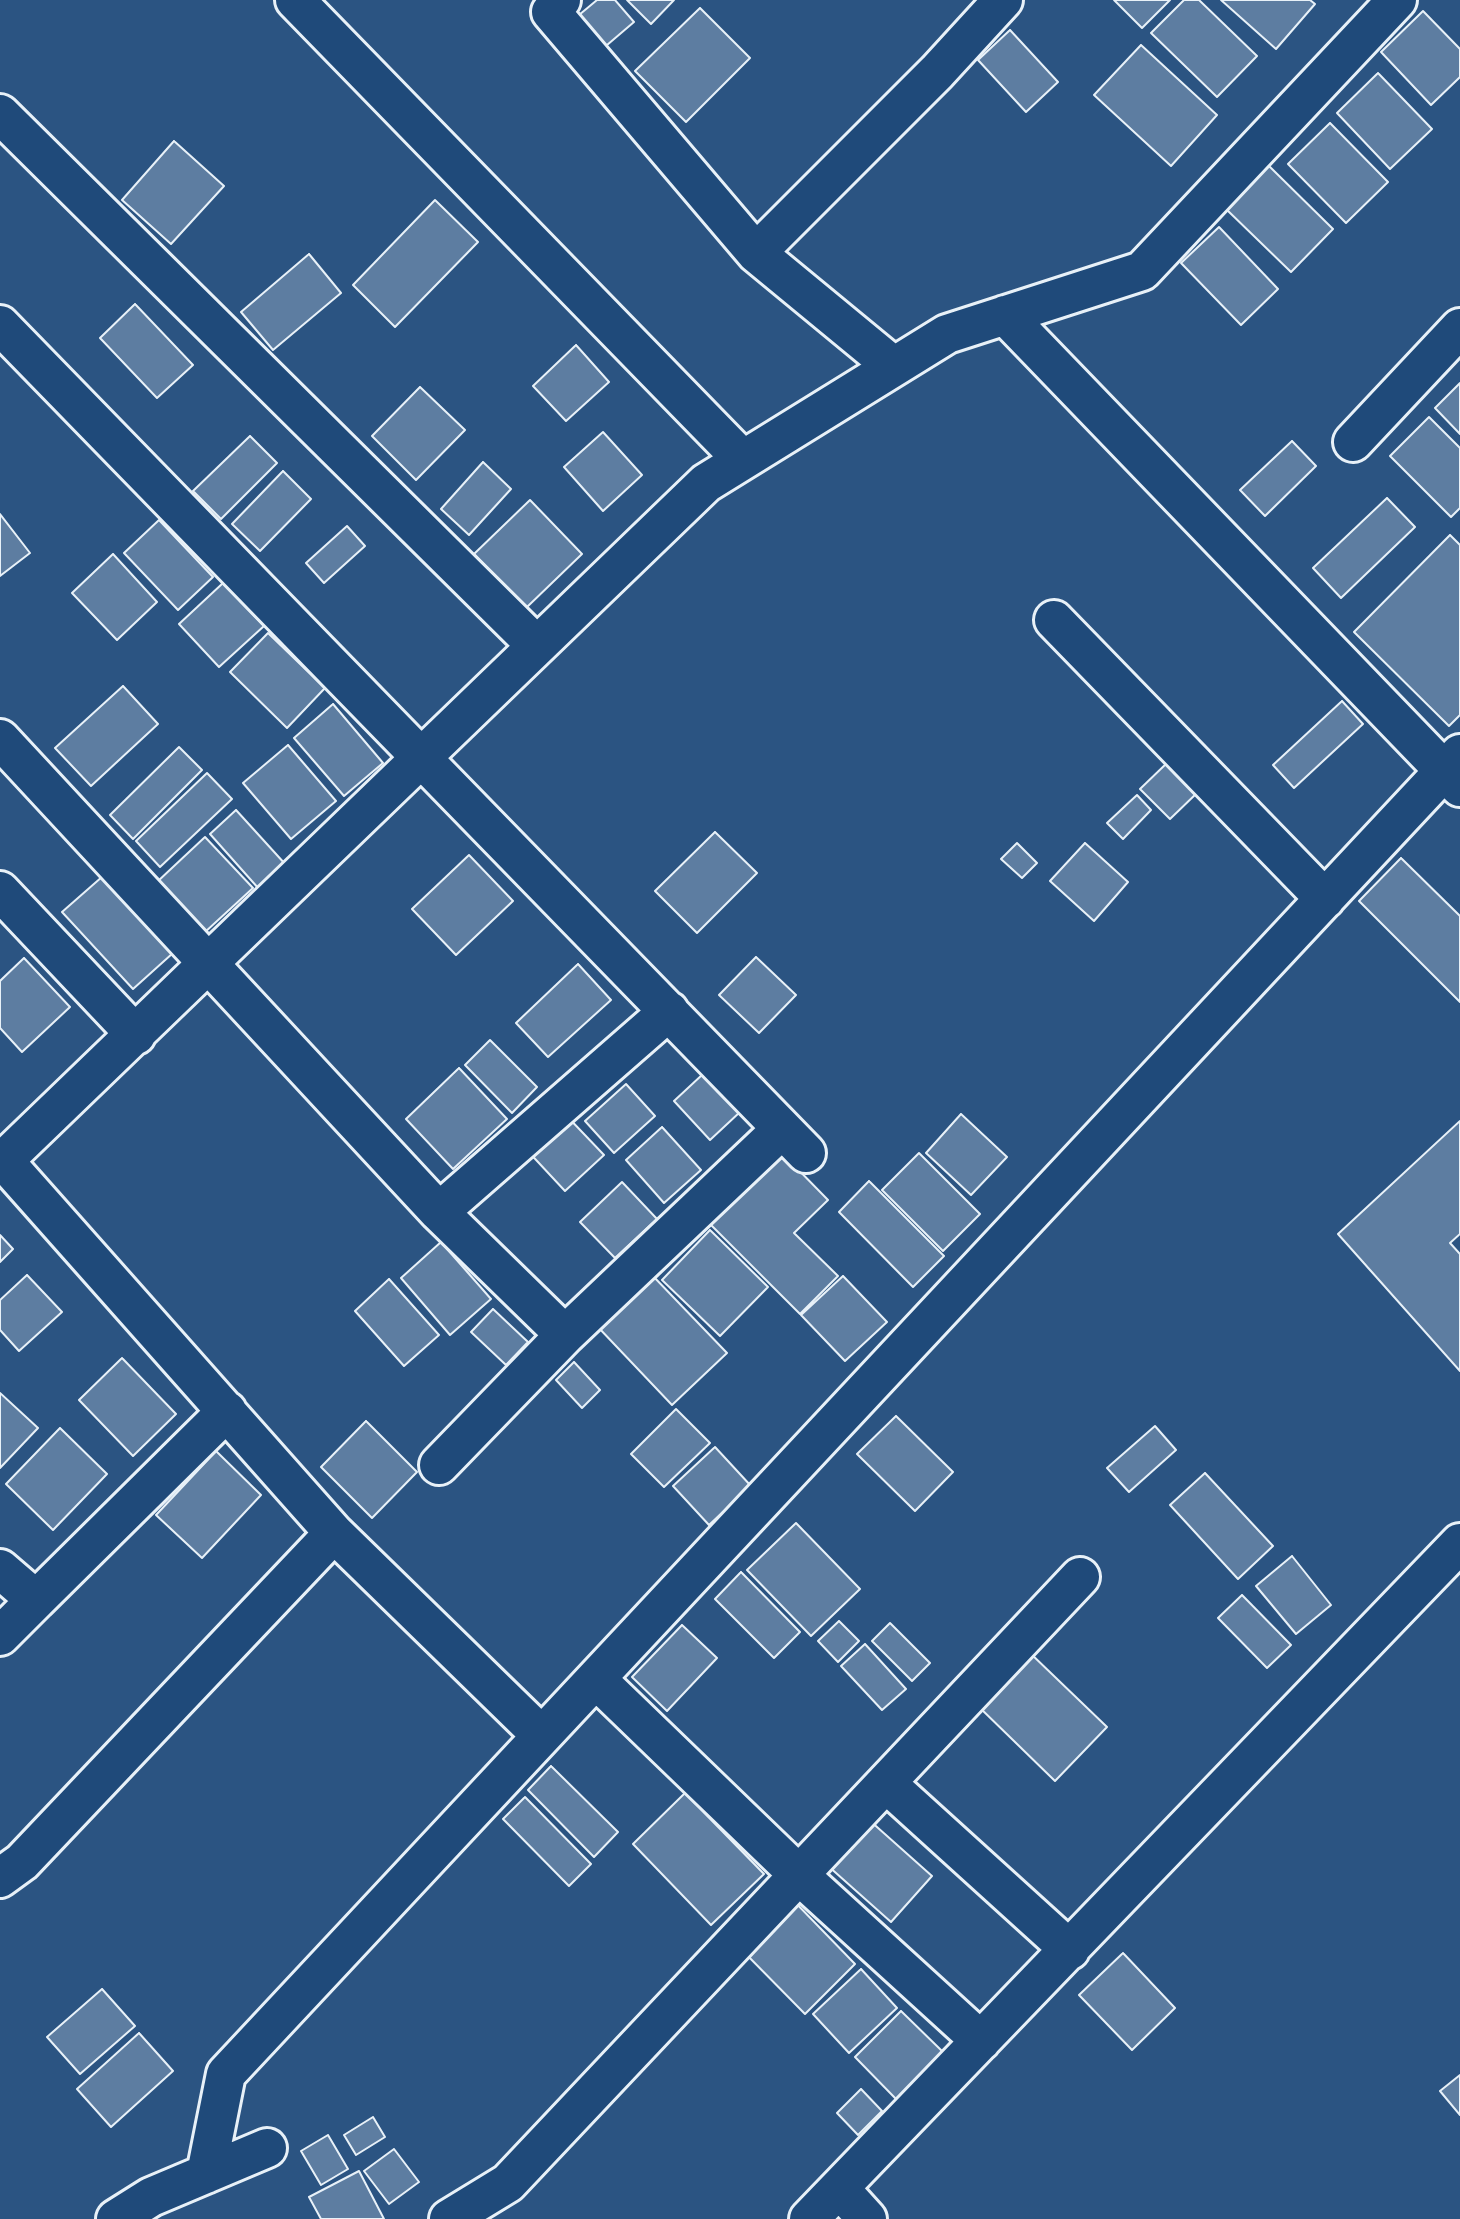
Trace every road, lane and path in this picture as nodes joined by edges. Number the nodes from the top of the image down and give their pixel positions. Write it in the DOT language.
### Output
graph roads {
  1 [pos="295,0"];
  2 [pos="561,0"];
  3 [pos="1003,0"];
  4 [pos="1397,0"];
  5 [pos="0,114"];
  6 [pos="756,253"];
  7 [pos="1005,315"];
  8 [pos="0,325"];
  9 [pos="1460,328"];
  10 [pos="893,366"];
  11 [pos="1353,442"];
  12 [pos="743,460"];
  13 [pos="1054,620"];
  14 [pos="537,646"];
  15 [pos="0,739"];
  16 [pos="422,757"];
  17 [pos="1455,771"];
  18 [pos="0,891"];
  19 [pos="1325,899"];
  20 [pos="209,963"];
  21 [pos="668,1011"];
  22 [pos="136,1035"];
  23 [pos="2,1163"];
  24 [pos="439,1212"];
  25 [pos="565,1335"];
  26 [pos="227,1411"];
  27 [pos="439,1465"];
  28 [pos="334,1533"];
  29 [pos="1460,1543"];
  30 [pos="0,1569"];
  31 [pos="1080,1577"];
  32 [pos="36,1600"];
  33 [pos="0,1636"];
  34 [pos="596,1678"];
  35 [pos="542,1736"];
  36 [pos="886,1783"];
  37 [pos="799,1875"];
  38 [pos="0,1878"];
  39 [pos="1070,1950"];
  40 [pos="981,2041"];
  41 [pos="267,2148"];
  42 [pos="206,2174"];
  43 [pos="839,2188"];
  44 [pos="116,2219"];
  45 [pos="449,2219"];
  46 [pos="809,2219"];
  47 [pos="867,2219"];
  1 -- 12 [label="street"];
  2 -- 6 [label="street"];
  3 -- 6 [label="street"];
  4 -- 7 [label="street"];
  5 -- 14 [label="street"];
  6 -- 10 [label="street"];
  7 -- 10 [label="street"];
  7 -- 17 [label="street"];
  8 -- 16 [label="street"];
  9 -- 11 [label="street"];
  10 -- 12 [label="street"];
  12 -- 14 [label="street"];
  13 -- 19 [label="street"];
  14 -- 16 [label="street"];
  15 -- 20 [label="street"];
  16 -- 20 [label="street"];
  16 -- 21 [label="street"];
  17 -- 19 [label="street"];
  18 -- 22 [label="street"];
  19 -- 34 [label="street"];
  20 -- 22 [label="street"];
  20 -- 24 [label="street"];
  21 -- 24 [label="street"];
  21 -- 25 [label="street"];
  22 -- 23 [label="street"];
  23 -- 26 [label="street"];
  24 -- 25 [label="street"];
  25 -- 27 [label="street"];
  26 -- 28 [label="street"];
  26 -- 32 [label="street"];
  28 -- 35 [label="street"];
  28 -- 38 [label="street"];
  29 -- 39 [label="street"];
  30 -- 32 [label="street"];
  31 -- 36 [label="street"];
  32 -- 33 [label="street"];
  34 -- 35 [label="street"];
  34 -- 37 [label="street"];
  35 -- 42 [label="street"];
  36 -- 37 [label="street"];
  36 -- 39 [label="street"];
  37 -- 40 [label="street"];
  37 -- 45 [label="street"];
  39 -- 40 [label="street"];
  40 -- 43 [label="street"];
  41 -- 42 [label="street"];
  42 -- 44 [label="street"];
  43 -- 46 [label="street"];
  43 -- 47 [label="street"];
}
